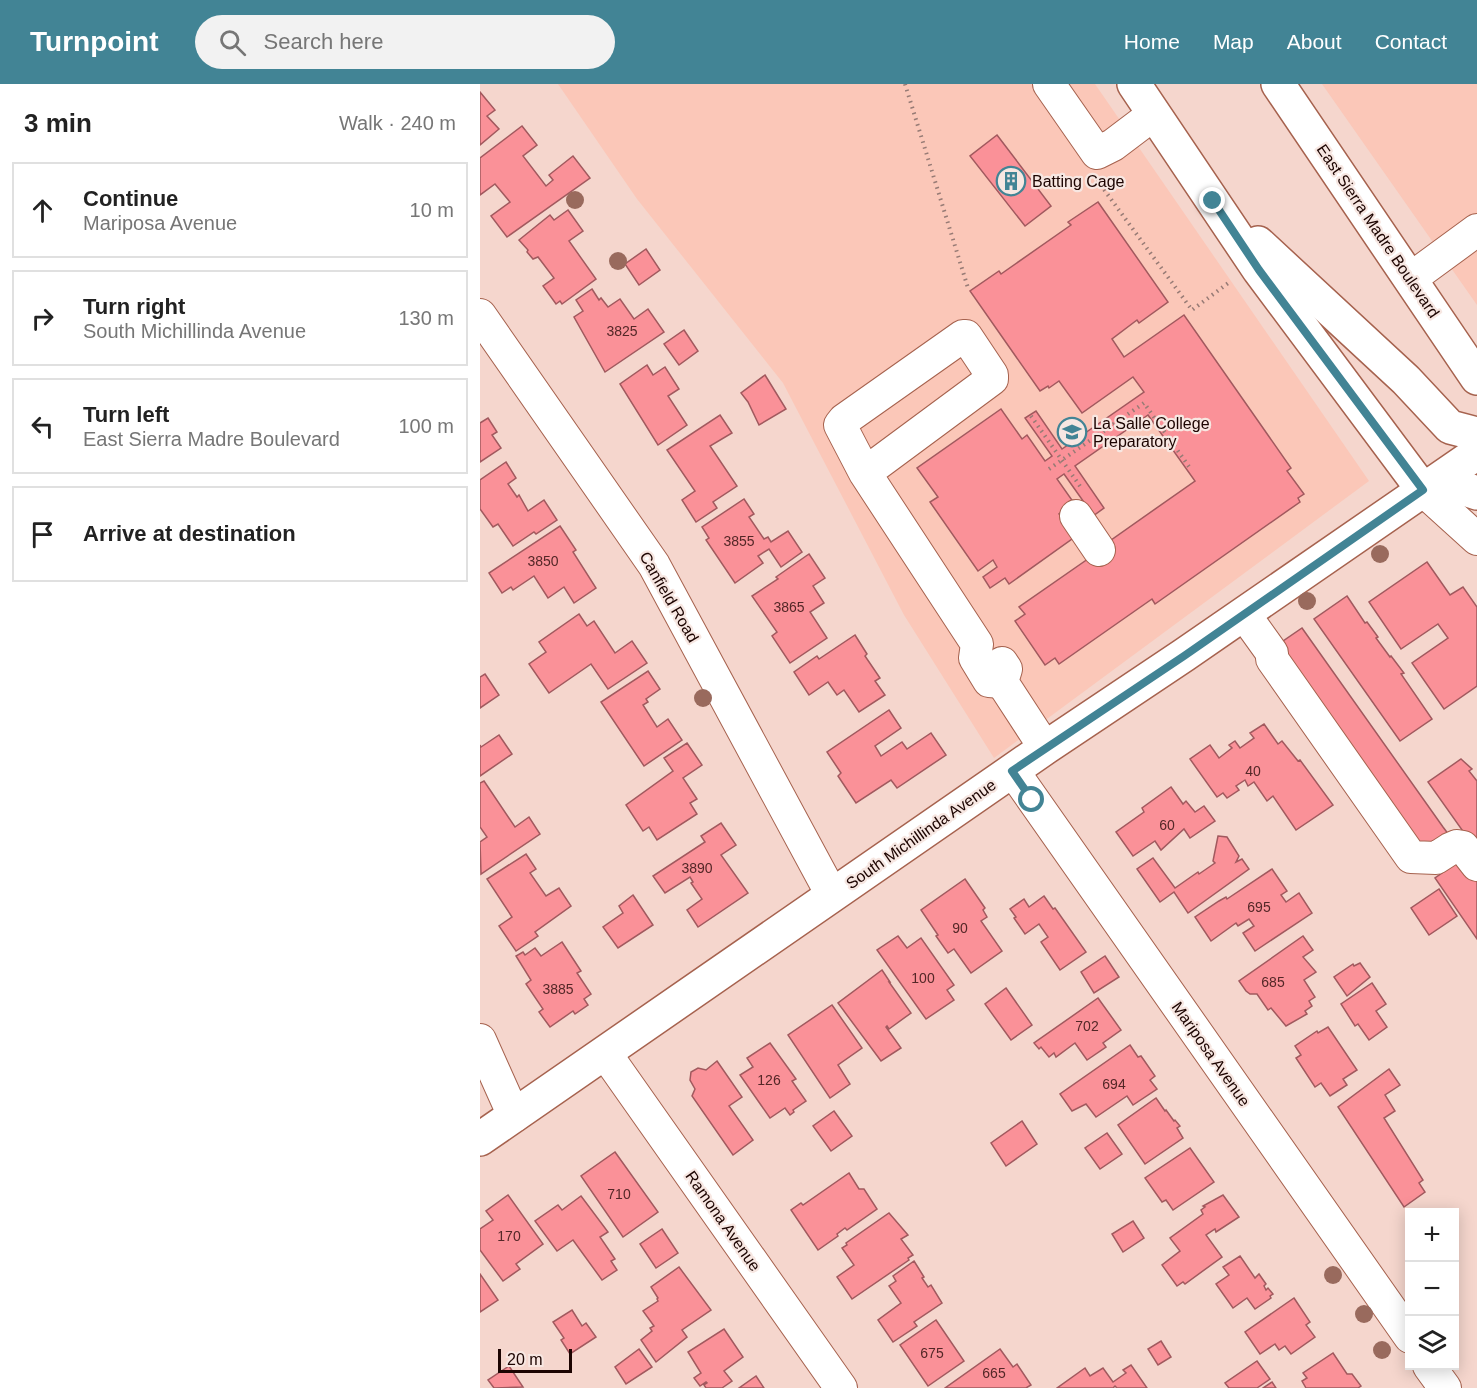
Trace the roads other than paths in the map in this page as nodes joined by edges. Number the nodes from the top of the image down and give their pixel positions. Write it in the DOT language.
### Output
graph roads {
  1 [pos="1049,84"];
  2 [pos="1134,84"];
  3 [pos="1278,84"];
  4 [pos="1154,114"];
  5 [pos="1213,201"];
  6 [pos="1477,230"];
  7 [pos="1410,279"];
  8 [pos="480,315"];
  9 [pos="1477,378"];
  10 [pos="1477,434"];
  11 [pos="1477,453"];
  12 [pos="865,473"];
  13 [pos="1423,490"];
  14 [pos="1477,493"];
  15 [pos="1076,516"];
  16 [pos="1477,538"];
  17 [pos="1099,550"];
  18 [pos="1244,614"];
  19 [pos="1045,748"];
  20 [pos="1012,771"];
  21 [pos="1477,865"];
  22 [pos="832,896"];
  23 [pos="480,1040"];
  24 [pos="604,1053"];
  25 [pos="514,1116"];
  26 [pos="480,1139"];
  27 [pos="1405,1330"];
  28 [pos="1432,1370"];
  29 [pos="841,1388"];
  30 [pos="1445,1388"];
  1 -- 4 [label="street"];
  2 -- 4 [label="main road"];
  3 -- 7 [label="main road, East Sierra Madre Boulevard"];
  4 -- 5 [label="main road"];
  5 -- 10 [label="main road"];
  5 -- 13 [label="main road"];
  6 -- 7 [label="street"];
  7 -- 9 [label="main road, East Sierra Madre Boulevard"];
  8 -- 22 [label="street, Canfield Road"];
  11 -- 13 [label="main road, South Michillinda Avenue"];
  12 -- 12 [label="street"];
  12 -- 19 [label="street"];
  13 -- 14 [label="main road"];
  13 -- 16 [label="street"];
  13 -- 18 [label="main road, South Michillinda Avenue"];
  15 -- 17 [label="street"];
  18 -- 19 [label="main road, South Michillinda Avenue"];
  18 -- 21 [label="street"];
  19 -- 20 [label="main road, South Michillinda Avenue"];
  20 -- 22 [label="main road, South Michillinda Avenue"];
  20 -- 27 [label="street, Mariposa Avenue"];
  22 -- 24 [label="main road, South Michillinda Avenue"];
  23 -- 25 [label="street"];
  24 -- 25 [label="main road, South Michillinda Avenue"];
  24 -- 29 [label="street, Ramona Avenue"];
  25 -- 26 [label="main road, South Michillinda Avenue"];
  28 -- 30 [label="street"];
}
